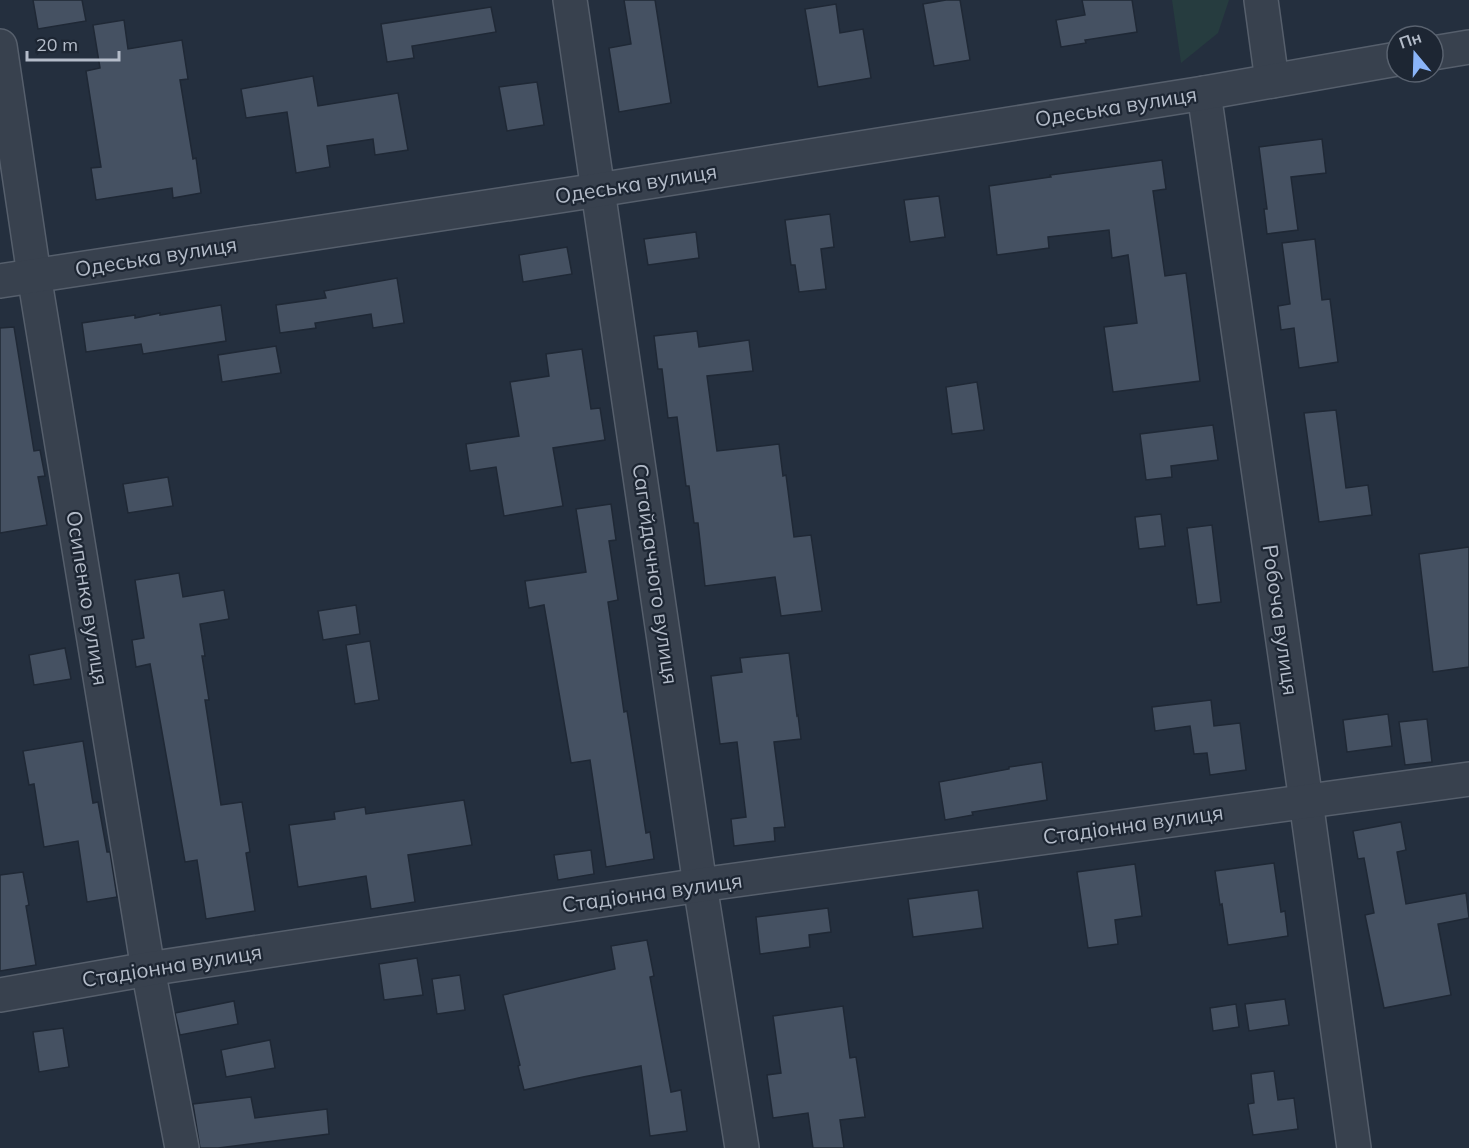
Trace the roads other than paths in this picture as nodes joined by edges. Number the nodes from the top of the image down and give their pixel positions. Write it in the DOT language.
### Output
graph roads {
  1 [pos="570,0"];
  2 [pos="1261,0"];
  3 [pos="0,46"];
  4 [pos="1469,47"];
  5 [pos="1445,51"];
  6 [pos="1385,61"];
  7 [pos="1272,81"];
  8 [pos="1204,93"];
  9 [pos="598,190"];
  10 [pos="34,275"];
  11 [pos="0,281"];
  12 [pos="1469,779"];
  13 [pos="1306,801"];
  14 [pos="700,885"];
  15 [pos="148,969"];
  16 [pos="0,995"];
  17 [pos="182,1148"];
  18 [pos="742,1148"];
  19 [pos="1354,1148"];
  1 -- 9 [label="street, Сагайдачного вулиця"];
  2 -- 7 [label="street"];
  3 -- 10 [label="street, Осипенко вулиця"];
  4 -- 5 [label="street"];
  6 -- 7 [label="street, Одеська вулиця"];
  7 -- 8 [label="street, Одеська вулиця"];
  8 -- 9 [label="street, Одеська вулиця"];
  8 -- 13 [label="street, Робоча вулиця"];
  9 -- 10 [label="street, Одеська вулиця"];
  9 -- 14 [label="street, Сагайдачного вулиця"];
  10 -- 11 [label="street, Одеська вулиця"];
  10 -- 15 [label="street, Осипенко вулиця"];
  12 -- 13 [label="street, Стадіонна вулиця"];
  13 -- 14 [label="street, Стадіонна вулиця"];
  13 -- 19 [label="street, Робоча вулиця"];
  14 -- 15 [label="street, Стадіонна вулиця"];
  14 -- 18 [label="street, Сагайдачного вулиця"];
  15 -- 16 [label="street, Стадіонна вулиця"];
  15 -- 17 [label="street, Осипенко вулиця"];
}
